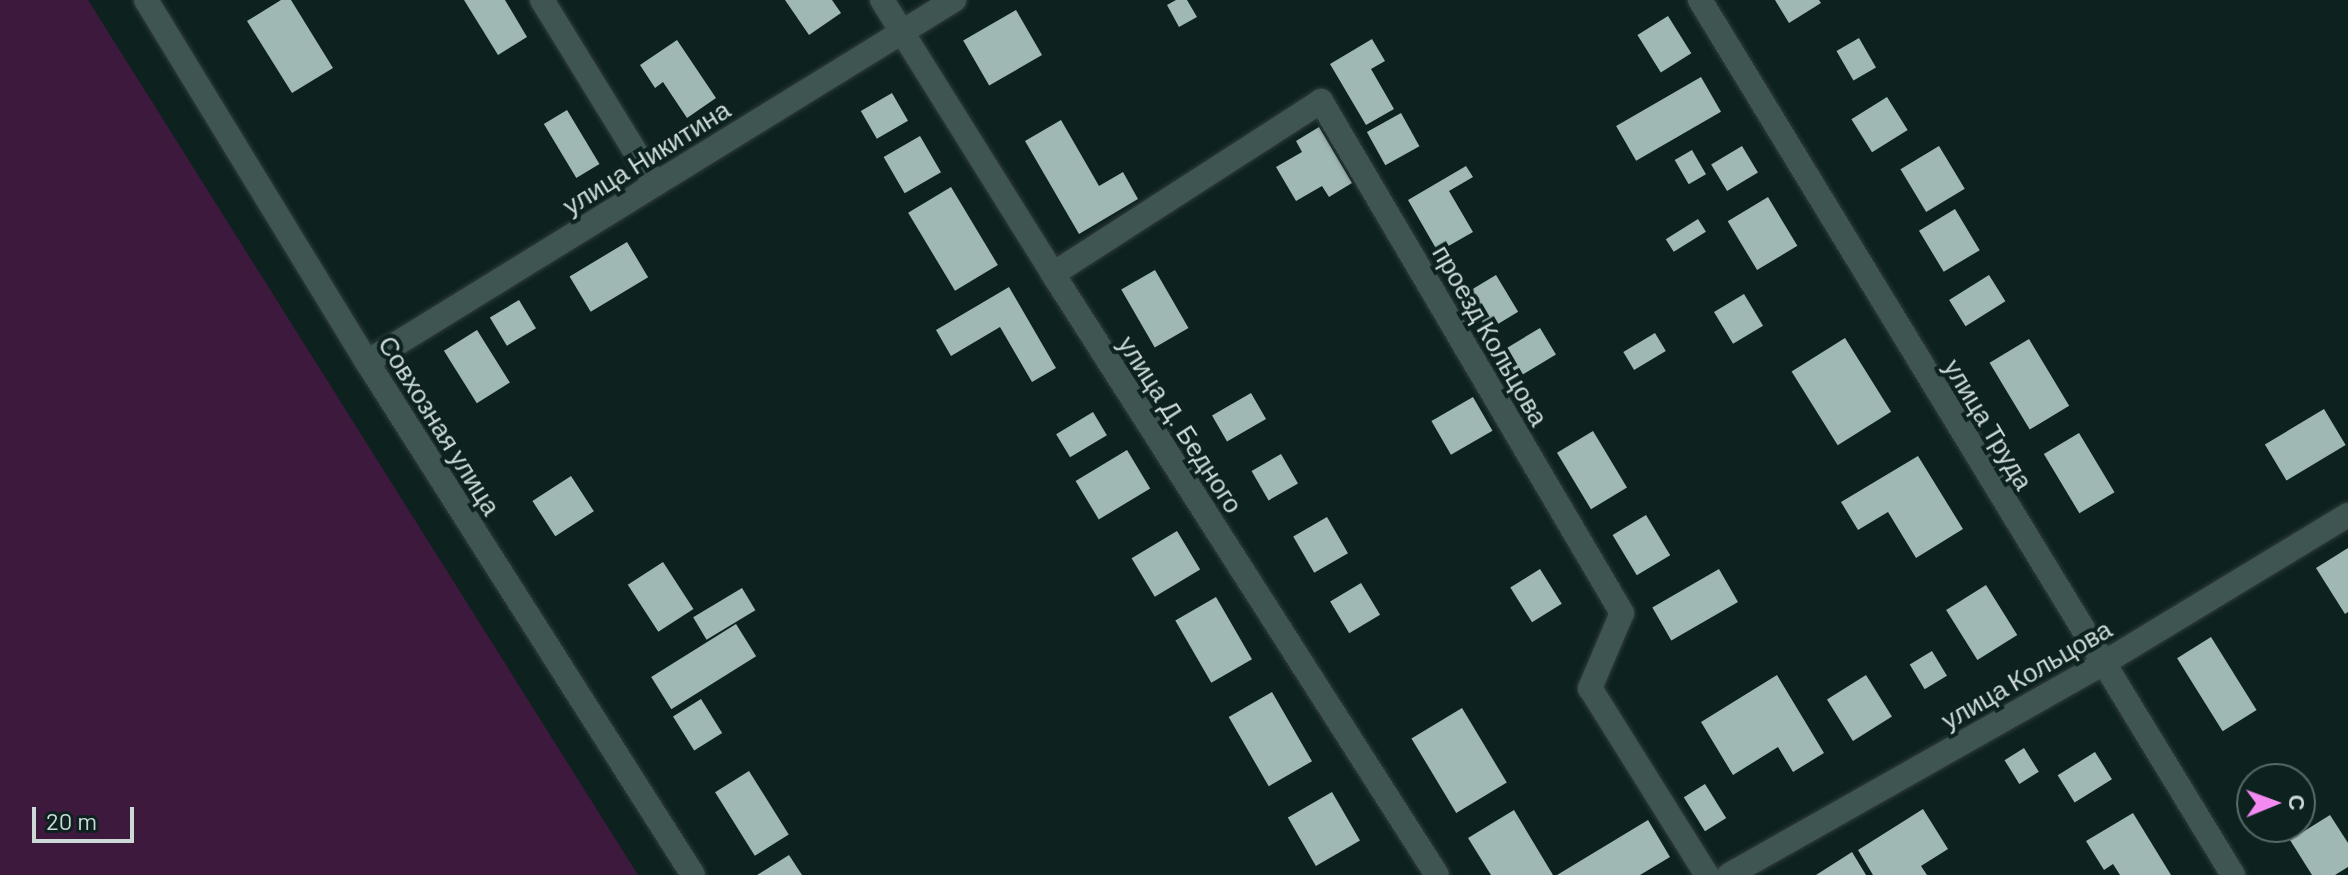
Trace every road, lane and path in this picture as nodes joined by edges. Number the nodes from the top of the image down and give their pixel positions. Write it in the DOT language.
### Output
graph roads {
  1 [pos="146,0"];
  2 [pos="542,0"];
  3 [pos="882,0"];
  4 [pos="954,0"];
  5 [pos="1700,0"];
  6 [pos="902,33"];
  7 [pos="655,184"];
  8 [pos="1053,274"];
  9 [pos="367,362"];
  10 [pos="2348,515"];
  11 [pos="2102,664"];
  12 [pos="693,875"];
  13 [pos="1437,875"];
  14 [pos="1707,875"];
  15 [pos="1729,875"];
  16 [pos="2233,875"];
  1 -- 9 [label="street, Совхозная улица"];
  2 -- 7 [label="street"];
  3 -- 6 [label="street, улица Д. Бедного"];
  4 -- 6 [label="street, улица Никитина"];
  5 -- 11 [label="street, улица Труда"];
  6 -- 7 [label="street, улица Никитина"];
  6 -- 8 [label="street, улица Д. Бедного"];
  7 -- 9 [label="street, улица Никитина"];
  8 -- 13 [label="street, улица Д. Бедного"];
  8 -- 14 [label="street, проезд Кольцова"];
  9 -- 12 [label="street, Совхозная улица"];
  10 -- 11 [label="street, улица Кольцова"];
  11 -- 15 [label="street, улица Кольцова"];
  11 -- 16 [label="street, улица Труда"];
}
